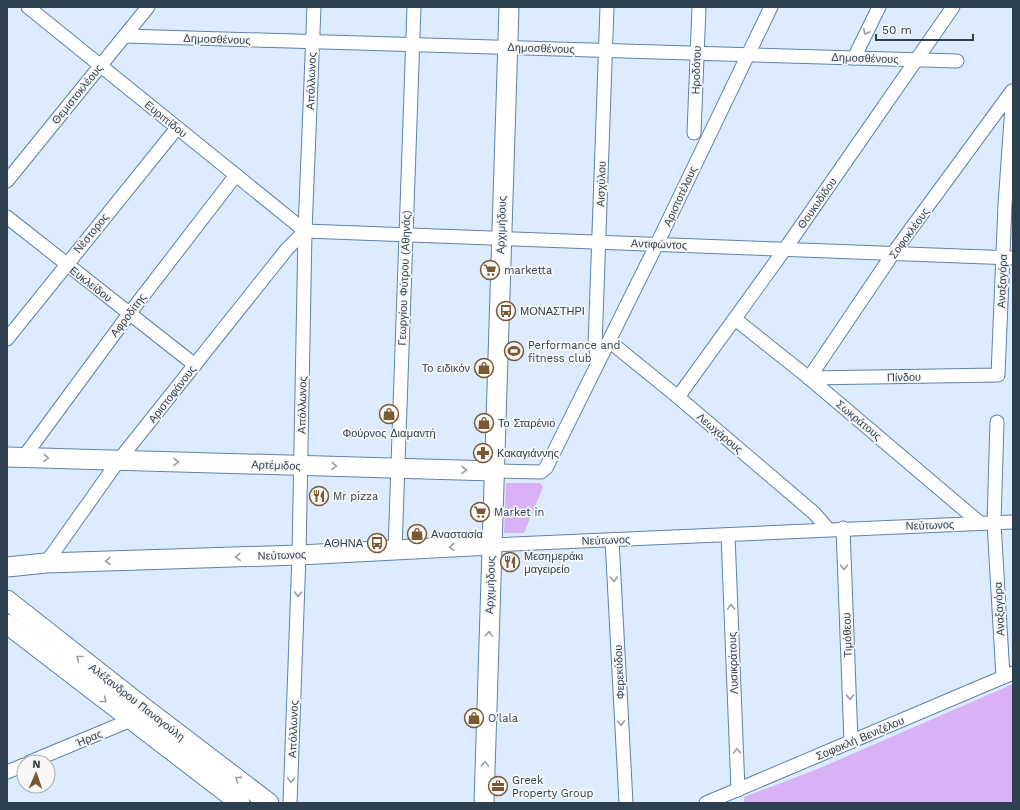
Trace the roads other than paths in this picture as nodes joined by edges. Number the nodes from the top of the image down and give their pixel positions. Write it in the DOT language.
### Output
graph roads {
  1 [pos="28,7"];
  2 [pos="148,7"];
  3 [pos="314,7"];
  4 [pos="414,7"];
  5 [pos="508,7"];
  6 [pos="608,7"];
  7 [pos="699,7"];
  8 [pos="771,7"];
  9 [pos="879,7"];
  10 [pos="953,7"];
  11 [pos="125,36"];
  12 [pos="313,41"];
  13 [pos="412,44"];
  14 [pos="507,47"];
  15 [pos="606,50"];
  16 [pos="697,53"];
  17 [pos="749,54"];
  18 [pos="854,58"];
  19 [pos="916,59"];
  20 [pos="957,61"];
  21 [pos="100,66"];
  22 [pos="1013,91"];
  23 [pos="177,128"];
  24 [pos="694,133"];
  25 [pos="236,175"];
  26 [pos="7,181"];
  27 [pos="7,217"];
  28 [pos="305,231"];
  29 [pos="406,235"];
  30 [pos="501,238"];
  31 [pos="599,242"];
  32 [pos="657,244"];
  33 [pos="785,249"];
  34 [pos="894,252"];
  35 [pos="1008,258"];
  36 [pos="66,264"];
  37 [pos="129,314"];
  38 [pos="735,319"];
  39 [pos="7,339"];
  40 [pos="608,341"];
  41 [pos="598,360"];
  42 [pos="195,365"];
  43 [pos="998,375"];
  44 [pos="809,378"];
  45 [pos="678,397"];
  46 [pos="997,422"];
  47 [pos="15,457"];
  48 [pos="119,460"];
  49 [pos="301,466"];
  50 [pos="398,468"];
  51 [pos="544,470"];
  52 [pos="493,471"];
  53 [pos="1013,522"];
  54 [pos="980,523"];
  55 [pos="994,523"];
  56 [pos="843,528"];
  57 [pos="828,529"];
  58 [pos="728,535"];
  59 [pos="612,540"];
  60 [pos="491,545"];
  61 [pos="395,550"];
  62 [pos="299,555"];
  63 [pos="46,563"];
  64 [pos="7,566"];
  65 [pos="7,600"];
  66 [pos="7,624"];
  67 [pos="1008,675"];
  68 [pos="137,714"];
  69 [pos="851,742"];
  70 [pos="48,754"];
  71 [pos="738,790"];
  72 [pos="240,803"];
  73 [pos="269,803"];
  74 [pos="290,803"];
  75 [pos="484,803"];
  76 [pos="626,803"];
  77 [pos="706,803"];
  1 -- 21 [label="street, Ευριπίδου"];
  2 -- 11 [label="street, Θεμιστοκλέους"];
  3 -- 12 [label="street, Απόλλωνος"];
  4 -- 13 [label="street, Γεωργίου Φύτρου (Αθηνάς)"];
  5 -- 14 [label="street, Αρχιμήδους"];
  6 -- 15 [label="street, Αισχύλου"];
  7 -- 16 [label="street, Ηροδότου"];
  8 -- 17 [label="street, Αριστοτέλους"];
  9 -- 18 [label="street, one-way"];
  10 -- 19 [label="street, Θουκυδίδου"];
  11 -- 12 [label="street, Δημοσθένους"];
  11 -- 21 [label="street, Θεμιστοκλέους"];
  12 -- 13 [label="street, Δημοσθένους"];
  12 -- 28 [label="street, Απόλλωνος"];
  13 -- 14 [label="street, Δημοσθένους"];
  13 -- 29 [label="street, Γεωργίου Φύτρου (Αθηνάς)"];
  14 -- 15 [label="street, Δημοσθένους"];
  14 -- 30 [label="street, Αρχιμήδους"];
  15 -- 16 [label="street, Δημοσθένους"];
  15 -- 31 [label="street, Αισχύλου"];
  16 -- 17 [label="street, Δημοσθένους"];
  16 -- 24 [label="street, Ηροδότου"];
  17 -- 18 [label="street, Δημοσθένους"];
  17 -- 32 [label="street, Αριστοτέλους"];
  18 -- 19 [label="street, Δημοσθένους"];
  19 -- 20 [label="street, Δημοσθένους"];
  19 -- 33 [label="street, Θουκυδίδου"];
  21 -- 23 [label="street, Ευριπίδου"];
  21 -- 26 [label="street, Θεμιστοκλέους"];
  22 -- 34 [label="street, Σοφοκλέους"];
  22 -- 35 [label="street, Αναξαγόρα"];
  23 -- 25 [label="street, Ευριπίδου"];
  23 -- 36 [label="street, Νέστορος"];
  25 -- 28 [label="street, Ευριπίδου"];
  25 -- 37 [label="street, Αφροδίτης"];
  27 -- 36 [label="street, Ευκλείδου"];
  28 -- 29 [label="street, Αντιφώντος"];
  28 -- 42 [label="street, Αριστοφάνους"];
  28 -- 49 [label="street, Απόλλωνος"];
  29 -- 30 [label="street, Αντιφώντος"];
  29 -- 50 [label="street, Γεωργίου Φύτρου (Αθηνάς)"];
  30 -- 31 [label="street, Αντιφώντος"];
  30 -- 52 [label="street, Αρχιμήδους"];
  31 -- 32 [label="street, Αντιφώντος"];
  31 -- 41 [label="street, Αισχύλου"];
  32 -- 33 [label="street, Αντιφώντος"];
  32 -- 40 [label="street, Αριστοτέλους"];
  33 -- 34 [label="street, Αντιφώντος"];
  33 -- 38 [label="street, Θουκυδίδου"];
  34 -- 35 [label="street, Αντιφώντος"];
  34 -- 44 [label="street, Σοφοκλέους"];
  35 -- 43 [label="street, Αναξαγόρα"];
  36 -- 37 [label="street, Ευκλείδου"];
  36 -- 39 [label="street, Νέστορος"];
  37 -- 42 [label="street, Ευκλείδου"];
  37 -- 47 [label="street, Αφροδίτης"];
  38 -- 44 [label="street, Σωκράτους"];
  38 -- 45 [label="street, Θουκυδίδου"];
  40 -- 41 [label="street, Αριστοτέλους"];
  40 -- 45 [label="street, Λεωχάρους"];
  41 -- 51 [label="street, Αριστοτέλους"];
  42 -- 48 [label="street, Αριστοφάνους"];
  43 -- 44 [label="street, Πίνδου"];
  44 -- 54 [label="street, Σωκράτους"];
  45 -- 57 [label="street, Λεωχάρους"];
  46 -- 55 [label="street, Αναξαγόρα"];
  47 -- 48 [label="street, Αρτέμιδος, one-way"];
  48 -- 49 [label="street, Αρτέμιδος, one-way"];
  48 -- 63 [label="street, Αριστοφάνους"];
  49 -- 50 [label="street, Αρτέμιδος, one-way"];
  49 -- 62 [label="street, Απόλλωνος"];
  50 -- 52 [label="street, Αρτέμιδος, one-way"];
  50 -- 61 [label="street, Γεωργίου Φύτρου (Αθηνάς)"];
  51 -- 52 [label="street, Αρτέμιδος"];
  52 -- 60 [label="street, Αρχιμήδους"];
  53 -- 55 [label="street, Νεύτωνος"];
  54 -- 55 [label="street, Νεύτωνος"];
  54 -- 56 [label="street, Νεύτωνος"];
  55 -- 67 [label="street, Αναξαγόρα"];
  56 -- 57 [label="street, Νεύτωνος"];
  56 -- 69 [label="street, Τιμόθεου, one-way"];
  57 -- 58 [label="street, Νεύτωνος"];
  58 -- 59 [label="street, Νεύτωνος"];
  71 -- 58 [label="street, Λυσικράτους, one-way"];
  59 -- 60 [label="street, Νεύτωνος"];
  59 -- 76 [label="street, Φερεκύδου, one-way"];
  60 -- 61 [label="street, Νεύτωνος, one-way"];
  75 -- 60 [label="street, Αρχιμήδους, one-way"];
  61 -- 62 [label="street, Νεύτωνος"];
  62 -- 63 [label="street, Νεύτωνος, one-way"];
  62 -- 74 [label="street, Απόλλωνος, one-way"];
  63 -- 64 [label="street, Νεύτωνος"];
  68 -- 65 [label="street, Αλέξανδρου Παναγούλη, one-way"];
  66 -- 68 [label="street, Αλέξανδρου Παναγούλη, one-way"];
  67 -- 69 [label="street, Σοφοκλή Βενιζέλου"];
  68 -- 70 [label="street, Ήρας"];
  68 -- 72 [label="street, Αλέξανδρου Παναγούλη"];
  73 -- 68 [label="street, Αλέξανδρου Παναγούλη, one-way"];
  69 -- 71 [label="street, Σοφοκλή Βενιζέλου"];
  71 -- 77 [label="street, Σοφοκλή Βενιζέλου"];
}
